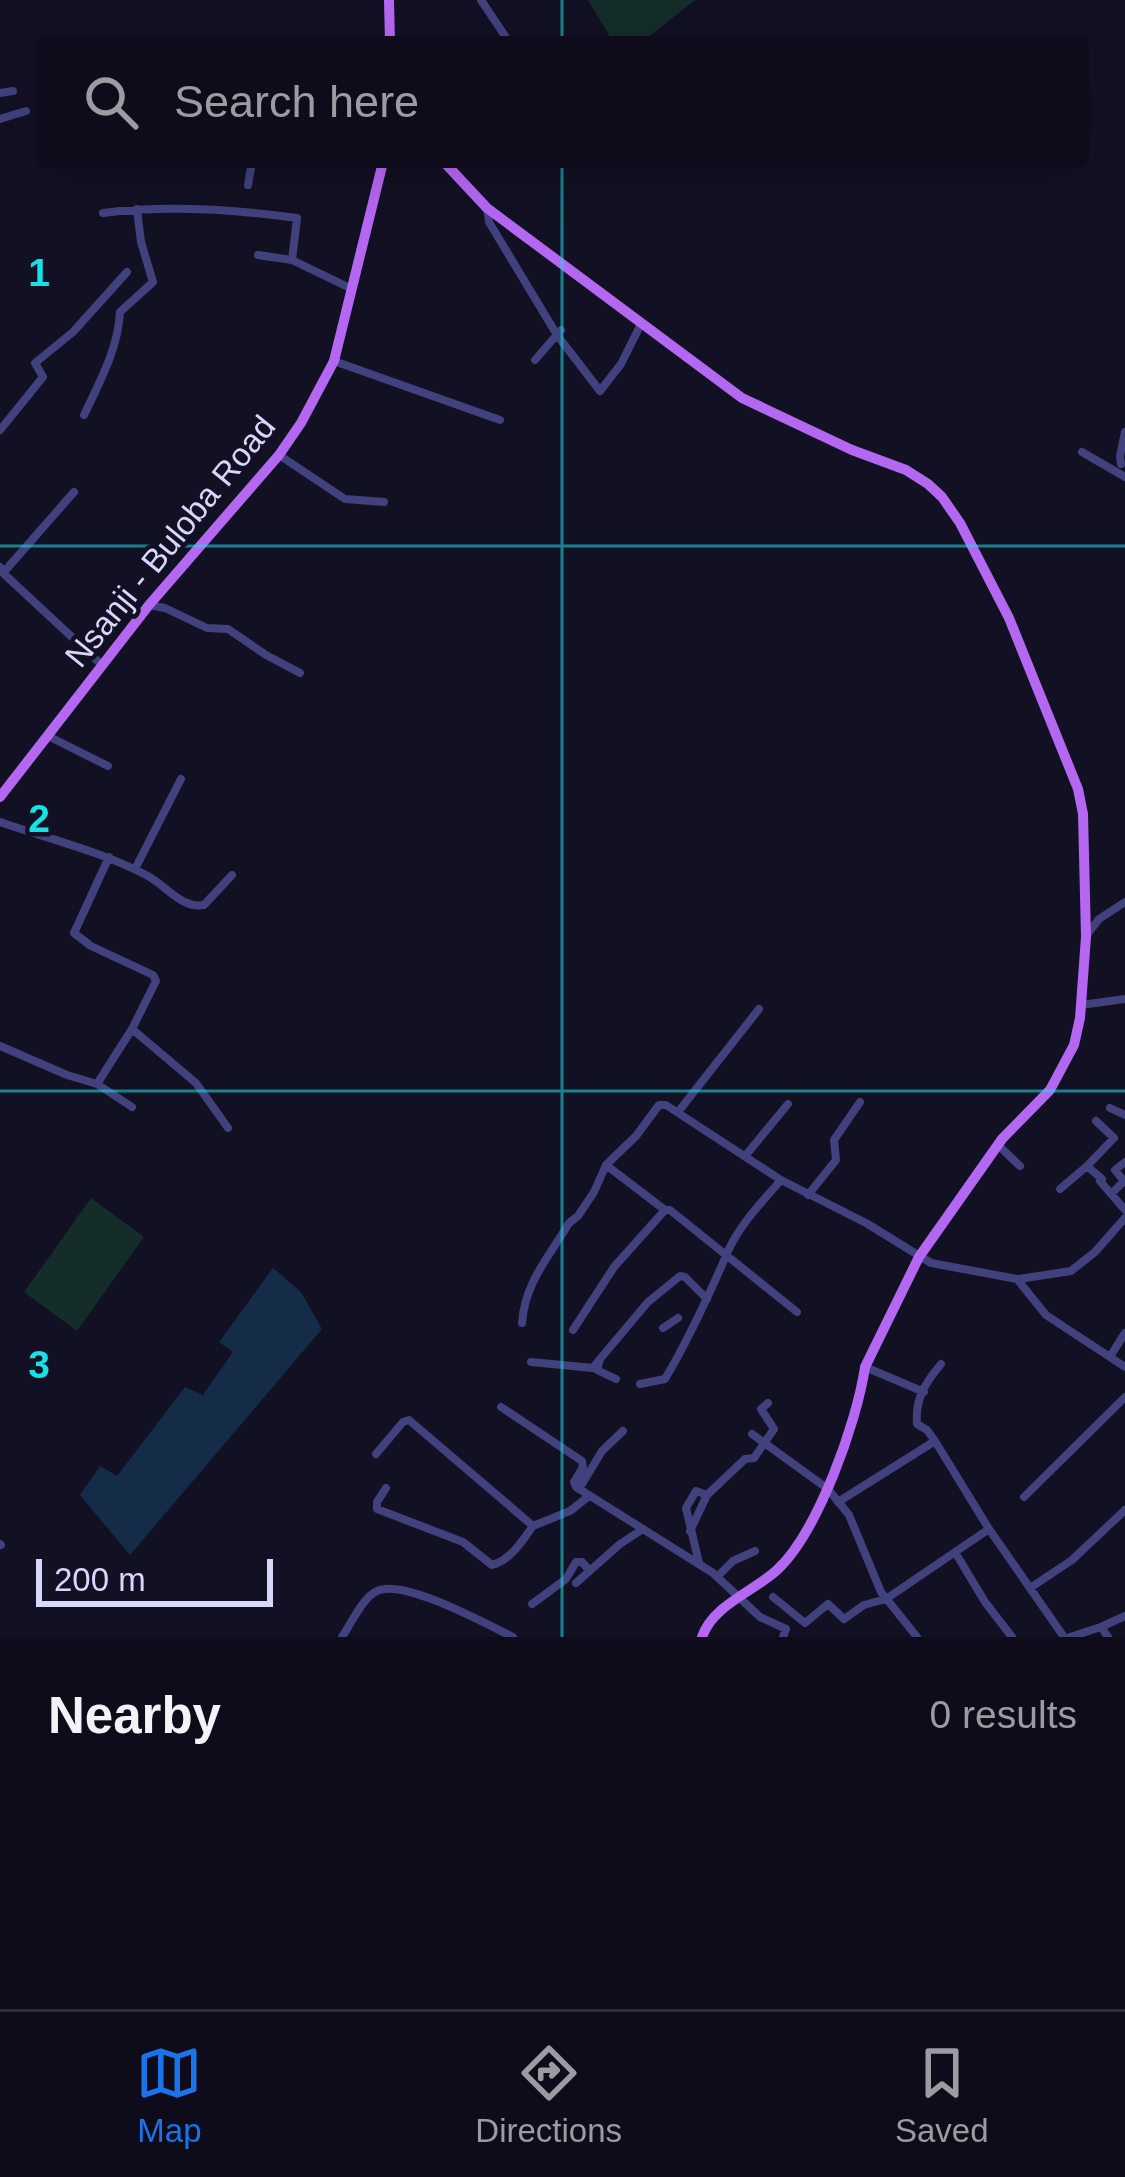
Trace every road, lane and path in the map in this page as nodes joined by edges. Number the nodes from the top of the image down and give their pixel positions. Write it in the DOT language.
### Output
graph roads {
  1 [pos="389,0"];
  2 [pos="481,0"];
  3 [pos="390,36"];
  4 [pos="504,36"];
  5 [pos="13,91"];
  6 [pos="0,93"];
  7 [pos="26,111"];
  8 [pos="0,119"];
  9 [pos="251,168"];
  10 [pos="382,168"];
  11 [pos="450,168"];
  12 [pos="248,185"];
  13 [pos="487,208"];
  14 [pos="137,209"];
  15 [pos="103,213"];
  16 [pos="258,255"];
  17 [pos="292,260"];
  18 [pos="127,272"];
  19 [pos="354,289"];
  20 [pos="642,322"];
  21 [pos="559,332"];
  22 [pos="535,360"];
  23 [pos="334,361"];
  24 [pos="84,415"];
  25 [pos="500,420"];
  26 [pos="0,430"];
  27 [pos="1124,432"];
  28 [pos="1082,452"];
  29 [pos="279,455"];
  30 [pos="1121,464"];
  31 [pos="1125,477"];
  32 [pos="74,492"];
  33 [pos="384,502"];
  34 [pos="2,570"];
  35 [pos="149,605"];
  36 [pos="103,665"];
  37 [pos="300,674"];
  38 [pos="48,736"];
  39 [pos="108,766"];
  40 [pos="182,779"];
  41 [pos="0,797"];
  42 [pos="0,822"];
  43 [pos="109,857"];
  44 [pos="135,869"];
  45 [pos="232,875"];
  46 [pos="1125,902"];
  47 [pos="1086,937"];
  48 [pos="1125,999"];
  49 [pos="1081,1005"];
  50 [pos="759,1010"];
  51 [pos="132,1029"];
  52 [pos="0,1046"];
  53 [pos="97,1084"];
  54 [pos="860,1102"];
  55 [pos="788,1105"];
  56 [pos="132,1107"];
  57 [pos="1110,1108"];
  58 [pos="677,1112"];
  59 [pos="1125,1115"];
  60 [pos="1096,1120"];
  61 [pos="228,1128"];
  62 [pos="998,1145"];
  63 [pos="746,1155"];
  64 [pos="1125,1162"];
  65 [pos="606,1165"];
  66 [pos="1020,1166"];
  67 [pos="1087,1166"];
  68 [pos="782,1180"];
  69 [pos="1060,1190"];
  70 [pos="1112,1194"];
  71 [pos="808,1195"];
  72 [pos="665,1210"];
  73 [pos="1125,1214"];
  74 [pos="728,1257"];
  75 [pos="919,1257"];
  76 [pos="1017,1280"];
  77 [pos="707,1299"];
  78 [pos="797,1312"];
  79 [pos="678,1318"];
  80 [pos="522,1323"];
  81 [pos="663,1328"];
  82 [pos="572,1330"];
  83 [pos="1125,1333"];
  84 [pos="1111,1355"];
  85 [pos="600,1359"];
  86 [pos="531,1363"];
  87 [pos="941,1364"];
  88 [pos="1125,1366"];
  89 [pos="865,1367"];
  90 [pos="616,1379"];
  91 [pos="640,1384"];
  92 [pos="922,1392"];
  93 [pos="1125,1397"];
  94 [pos="768,1403"];
  95 [pos="501,1407"];
  96 [pos="623,1431"];
  97 [pos="752,1434"];
  98 [pos="934,1441"];
  99 [pos="766,1444"];
  100 [pos="376,1454"];
  101 [pos="386,1488"];
  102 [pos="579,1489"];
  103 [pos="828,1489"];
  104 [pos="589,1496"];
  105 [pos="1024,1496"];
  106 [pos="838,1502"];
  107 [pos="1125,1510"];
  108 [pos="533,1526"];
  109 [pos="989,1528"];
  110 [pos="643,1529"];
  111 [pos="755,1551"];
  112 [pos="955,1552"];
  113 [pos="700,1565"];
  114 [pos="589,1570"];
  115 [pos="717,1577"];
  116 [pos="576,1582"];
  117 [pos="1030,1588"];
  118 [pos="773,1597"];
  119 [pos="737,1599"];
  120 [pos="886,1599"];
  121 [pos="532,1604"];
  122 [pos="1125,1616"];
  123 [pos="1101,1627"];
  124 [pos="342,1637"];
  125 [pos="513,1637"];
  126 [pos="702,1637"];
  127 [pos="783,1637"];
  128 [pos="917,1637"];
  129 [pos="1012,1637"];
  130 [pos="1067,1637"];
  131 [pos="1108,1637"];
  1 -- 3 [label="main road"];
  2 -- 4 [label="street"];
  5 -- 6 [label="street"];
  7 -- 8 [label="street"];
  9 -- 12 [label="street"];
  10 -- 19 [label="main road, Nsanji - Buloba Road"];
  11 -- 13 [label="main road"];
  13 -- 20 [label="main road"];
  13 -- 21 [label="street"];
  14 -- 15 [label="street"];
  14 -- 17 [label="street"];
  14 -- 24 [label="street"];
  16 -- 17 [label="street"];
  17 -- 19 [label="street"];
  18 -- 26 [label="street"];
  19 -- 23 [label="main road, Nsanji - Buloba Road"];
  20 -- 21 [label="street"];
  20 -- 47 [label="main road"];
  21 -- 22 [label="street"];
  23 -- 25 [label="street"];
  23 -- 29 [label="main road, Nsanji - Buloba Road"];
  27 -- 30 [label="street"];
  28 -- 31 [label="street"];
  29 -- 33 [label="street"];
  29 -- 35 [label="main road, Nsanji - Buloba Road"];
  32 -- 34 [label="street"];
  34 -- 36 [label="street"];
  35 -- 36 [label="main road, Nsanji - Buloba Road"];
  35 -- 37 [label="street"];
  36 -- 38 [label="main road, Nsanji - Buloba Road"];
  38 -- 39 [label="street"];
  38 -- 41 [label="main road, Nsanji - Buloba Road"];
  40 -- 44 [label="street"];
  42 -- 43 [label="street"];
  43 -- 44 [label="street"];
  43 -- 51 [label="street"];
  44 -- 45 [label="street"];
  46 -- 47 [label="street"];
  47 -- 49 [label="main road"];
  48 -- 49 [label="street"];
  49 -- 62 [label="main road"];
  50 -- 58 [label="street"];
  51 -- 53 [label="street"];
  51 -- 61 [label="street"];
  52 -- 53 [label="street"];
  53 -- 56 [label="street"];
  54 -- 71 [label="street"];
  55 -- 63 [label="street"];
  57 -- 59 [label="street"];
  58 -- 63 [label="street"];
  58 -- 65 [label="street"];
  60 -- 67 [label="street"];
  62 -- 66 [label="street"];
  62 -- 75 [label="main road"];
  63 -- 68 [label="street"];
  64 -- 70 [label="street"];
  65 -- 72 [label="street"];
  65 -- 80 [label="street"];
  67 -- 69 [label="street"];
  67 -- 70 [label="street"];
  68 -- 71 [label="street"];
  68 -- 74 [label="street"];
  70 -- 73 [label="street"];
  71 -- 75 [label="street"];
  72 -- 74 [label="street"];
  72 -- 82 [label="street"];
  73 -- 76 [label="street"];
  74 -- 77 [label="street"];
  74 -- 78 [label="street"];
  75 -- 76 [label="street"];
  75 -- 89 [label="main road"];
  76 -- 84 [label="street"];
  77 -- 85 [label="street"];
  77 -- 91 [label="street"];
  79 -- 81 [label="street"];
  83 -- 84 [label="street"];
  84 -- 88 [label="street"];
  85 -- 86 [label="street"];
  85 -- 90 [label="street"];
  87 -- 92 [label="street"];
  89 -- 92 [label="street"];
  89 -- 103 [label="main road"];
  92 -- 98 [label="street"];
  93 -- 105 [label="street"];
  94 -- 99 [label="street"];
  95 -- 102 [label="street"];
  96 -- 102 [label="street"];
  97 -- 99 [label="street"];
  98 -- 106 [label="street"];
  98 -- 109 [label="street"];
  99 -- 103 [label="street"];
  99 -- 113 [label="street"];
  100 -- 108 [label="street"];
  101 -- 108 [label="street"];
  102 -- 104 [label="street"];
  103 -- 106 [label="street"];
  103 -- 119 [label="main road"];
  104 -- 108 [label="street"];
  104 -- 110 [label="street"];
  106 -- 120 [label="street"];
  107 -- 117 [label="street"];
  109 -- 112 [label="street"];
  109 -- 117 [label="street"];
  110 -- 113 [label="street"];
  110 -- 114 [label="street"];
  111 -- 115 [label="street"];
  112 -- 120 [label="street"];
  112 -- 129 [label="street"];
  113 -- 115 [label="street"];
  114 -- 116 [label="street"];
  114 -- 121 [label="street"];
  115 -- 119 [label="street"];
  117 -- 130 [label="street"];
  118 -- 120 [label="street"];
  119 -- 126 [label="main road"];
  119 -- 127 [label="street"];
  120 -- 128 [label="street"];
  122 -- 123 [label="street"];
  123 -- 130 [label="street"];
  123 -- 131 [label="street"];
  124 -- 125 [label="street"];
}
